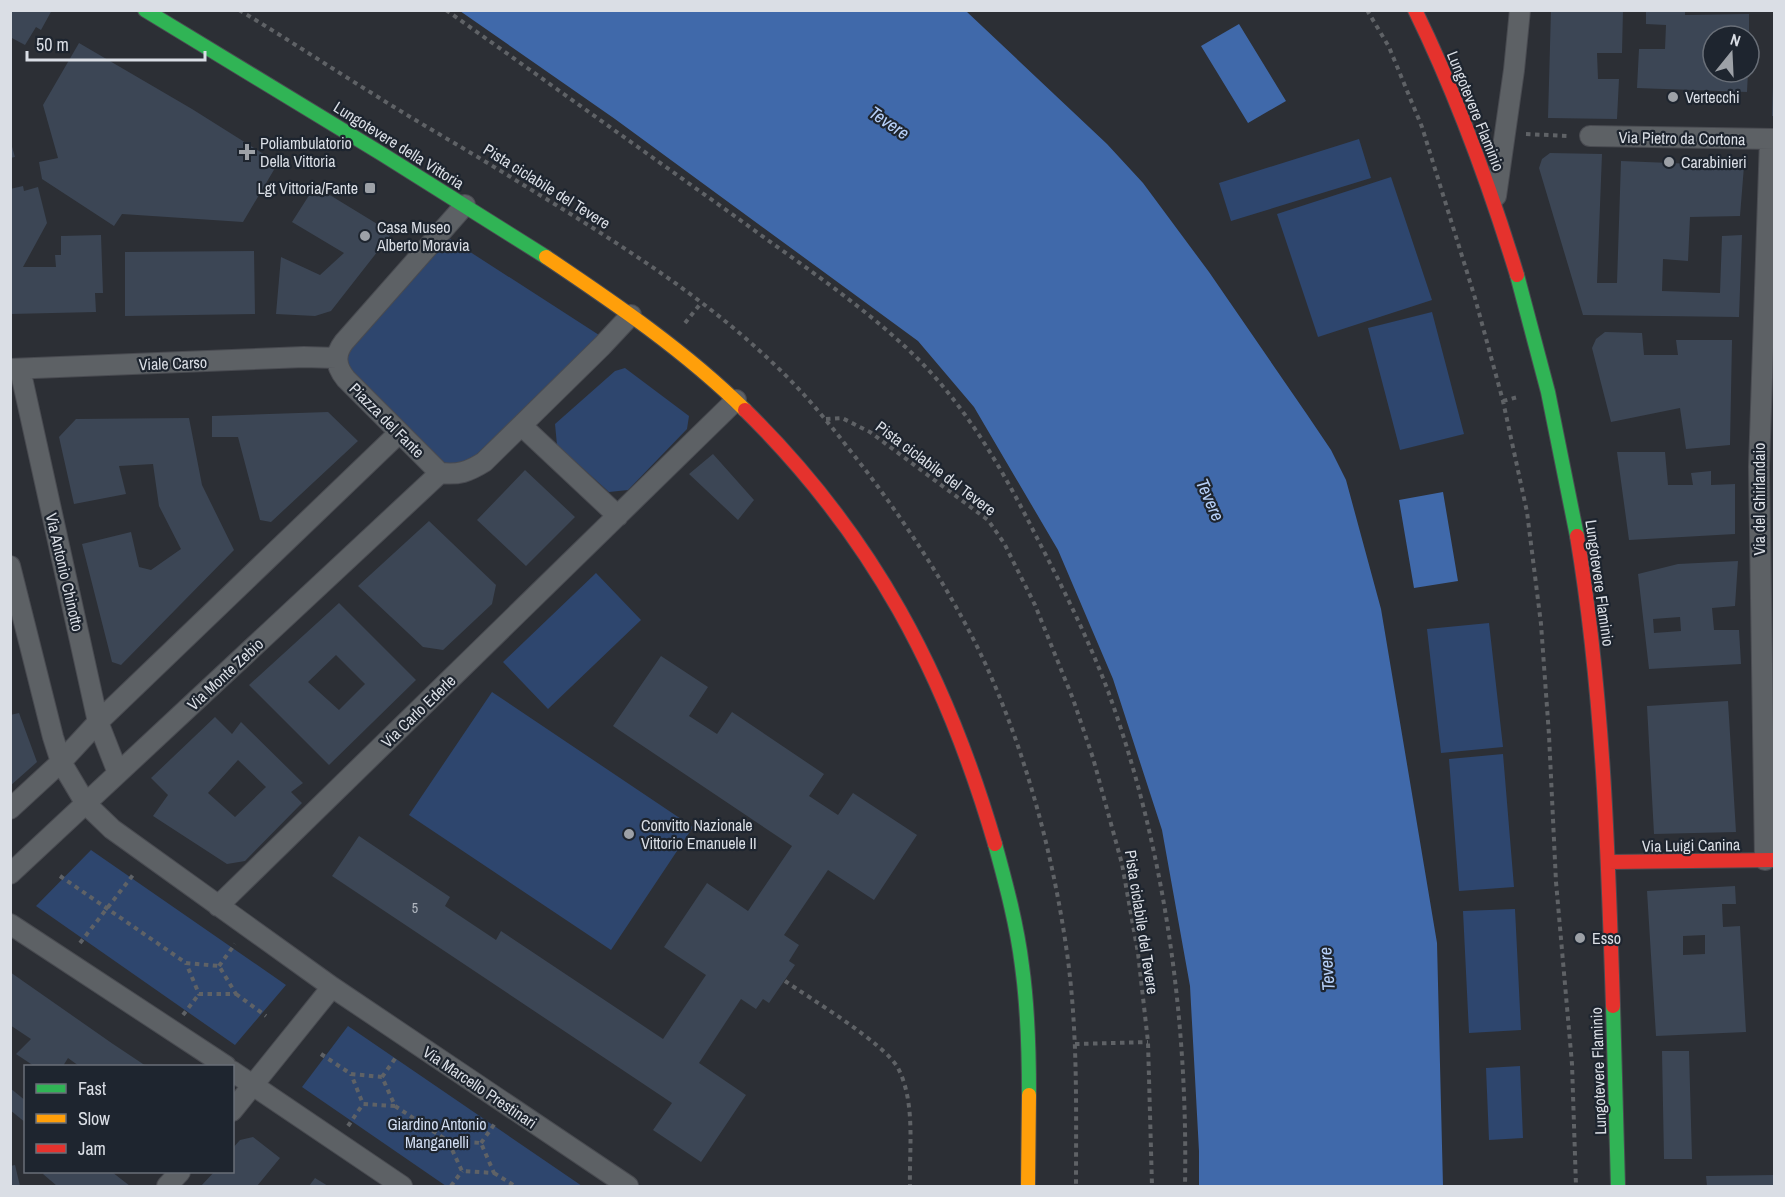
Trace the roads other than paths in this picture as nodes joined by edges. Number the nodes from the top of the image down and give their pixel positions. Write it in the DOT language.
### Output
graph roads {
  1 [pos="145,10"];
  2 [pos="1414,10"];
  3 [pos="1520,10"];
  4 [pos="1590,136"];
  5 [pos="1772,139"];
  6 [pos="1495,202"];
  7 [pos="465,205"];
  8 [pos="631,315"];
  9 [pos="336,358"];
  10 [pos="15,369"];
  11 [pos="736,400"];
  12 [pos="522,426"];
  13 [pos="399,433"];
  14 [pos="440,473"];
  15 [pos="618,516"];
  16 [pos="10,566"];
  17 [pos="98,722"];
  18 [pos="61,762"];
  19 [pos="118,772"];
  20 [pos="86,804"];
  21 [pos="10,809"];
  22 [pos="1770,860"];
  23 [pos="1608,862"];
  24 [pos="10,874"];
  25 [pos="218,906"];
  26 [pos="10,924"];
  27 [pos="332,987"];
  28 [pos="224,1065"];
  29 [pos="234,1072"];
  30 [pos="255,1086"];
  31 [pos="234,1109"];
  32 [pos="179,1173"];
  33 [pos="167,1186"];
  34 [pos="402,1186"];
  35 [pos="628,1186"];
  36 [pos="1028,1186"];
  37 [pos="1618,1186"];
  1 -- 7 [label="main road, Lungotevere della Vittoria"];
  2 -- 6 [label="main road, Lungotevere Flaminio"];
  3 -- 6 [label="street"];
  4 -- 5 [label="street, Via Pietro da Cortona"];
  5 -- 22 [label="street, Via del Ghirlandaio"];
  6 -- 23 [label="main road, Lungotevere Flaminio"];
  7 -- 8 [label="main road, Lungotevere della Vittoria"];
  7 -- 9 [label="street"];
  8 -- 11 [label="main road, Lungotevere della Vittoria"];
  8 -- 12 [label="street"];
  9 -- 10 [label="street, Viale Carso"];
  9 -- 13 [label="street, Piazza del Fante"];
  10 -- 17 [label="street, Via Antonio Chinotto"];
  11 -- 15 [label="street"];
  11 -- 36 [label="main road, Lungotevere della Vittoria"];
  12 -- 14 [label="street"];
  12 -- 15 [label="street"];
  13 -- 14 [label="street, Piazza del Fante"];
  13 -- 17 [label="street"];
  14 -- 19 [label="street, Via Monte Zebio"];
  15 -- 25 [label="street, Via Carlo Ederle"];
  16 -- 18 [label="street"];
  17 -- 18 [label="street"];
  17 -- 19 [label="street, Via Antonio Chinotto"];
  18 -- 20 [label="street"];
  18 -- 21 [label="street"];
  19 -- 20 [label="street, Via Monte Zebio"];
  20 -- 24 [label="street, Via Monte Zebio"];
  20 -- 25 [label="street, Via Marcello Prestinari"];
  22 -- 23 [label="main road, Via Luigi Canina"];
  23 -- 37 [label="main road, Lungotevere Flaminio"];
  25 -- 27 [label="street, Via Marcello Prestinari"];
  26 -- 28 [label="street"];
  27 -- 30 [label="street"];
  27 -- 35 [label="street, Via Marcello Prestinari"];
  29 -- 30 [label="street"];
  30 -- 31 [label="street"];
  30 -- 34 [label="street"];
  32 -- 33 [label="street"];
}
